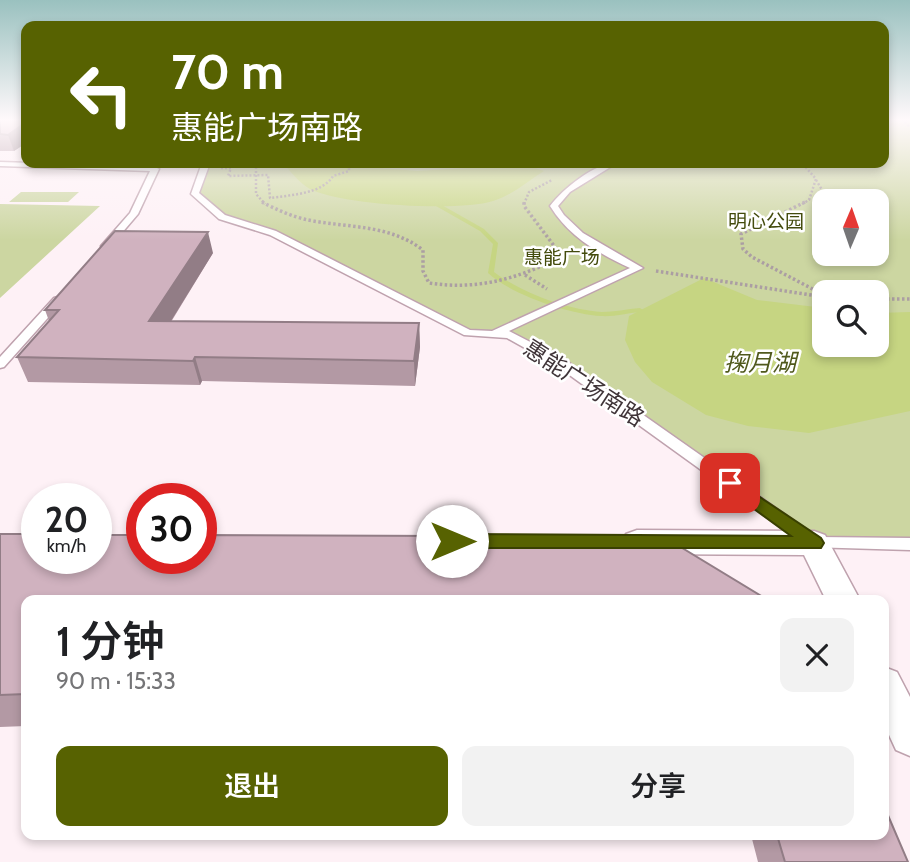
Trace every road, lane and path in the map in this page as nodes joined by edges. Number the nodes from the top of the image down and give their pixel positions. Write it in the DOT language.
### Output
graph roads {
  1 [pos="0,164"];
  2 [pos="21,165"];
  3 [pos="124,168"];
  4 [pos="204,168"];
  5 [pos="231,168"];
  6 [pos="256,168"];
  7 [pos="349,168"];
  8 [pos="604,168"];
  9 [pos="806,168"];
  10 [pos="255,176"];
  11 [pos="556,178"];
  12 [pos="816,179"];
  13 [pos="822,189"];
  14 [pos="99,254"];
  15 [pos="638,268"];
  16 [pos="812,290"];
  17 [pos="63,294"];
  18 [pos="812,294"];
  19 [pos="889,299"];
  20 [pos="910,299"];
  21 [pos="494,334"];
  22 [pos="0,364"];
  23 [pos="605,542"];
  24 [pos="814,543"];
  25 [pos="910,544"];
  26 [pos="840,595"];
  27 [pos="889,694"];
  28 [pos="910,737"];
  1 -- 2 [label="lane"];
  3 -- 14 [label="lane"];
  4 -- 21 [label="lane, 惠能广场南路"];
  5 -- 10 [label="path"];
  6 -- 10 [label="path"];
  7 -- 10 [label="path"];
  8 -- 15 [label="lane"];
  9 -- 12 [label="path"];
  10 -- 11 [label="path"];
  12 -- 13 [label="path"];
  12 -- 16 [label="path"];
  15 -- 18 [label="path"];
  15 -- 21 [label="lane"];
  17 -- 22 [label="lane"];
  19 -- 20 [label="path"];
  21 -- 24 [label="lane, 惠能广场南路"];
  23 -- 24 [label="street"];
  24 -- 25 [label="lane"];
  24 -- 26 [label="street, 惠能广场南路"];
  27 -- 28 [label="street"];
}
